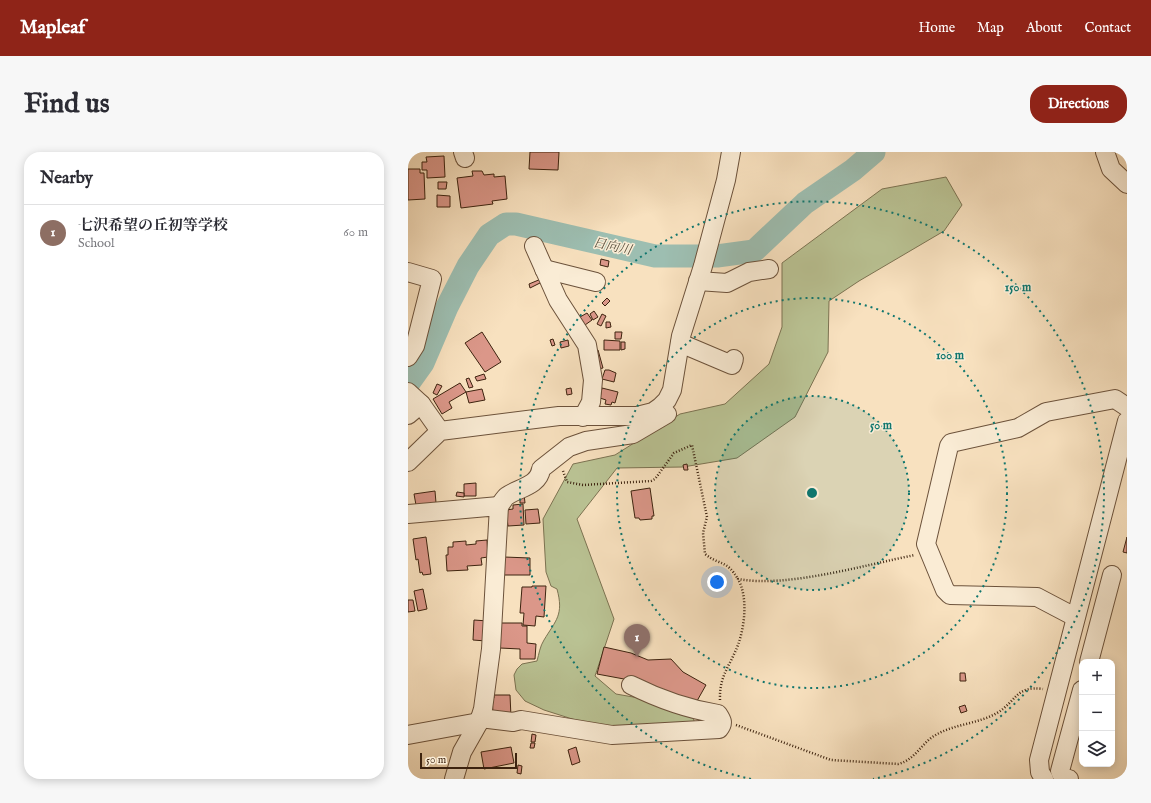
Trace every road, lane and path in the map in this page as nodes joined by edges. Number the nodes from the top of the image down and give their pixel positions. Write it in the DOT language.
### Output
graph roads {
  1 [pos="731,152"];
  2 [pos="1105,152"];
  3 [pos="1127,184"];
  4 [pos="534,246"];
  5 [pos="544,269"];
  6 [pos="408,272"];
  7 [pos="701,273"];
  8 [pos="763,274"];
  9 [pos="596,282"];
  10 [pos="415,315"];
  11 [pos="680,343"];
  12 [pos="408,357"];
  13 [pos="734,359"];
  14 [pos="672,390"];
  15 [pos="414,402"];
  16 [pos="1127,407"];
  17 [pos="583,417"];
  18 [pos="1127,421"];
  19 [pos="440,432"];
  20 [pos="408,462"];
  21 [pos="565,467"];
  22 [pos="500,506"];
  23 [pos="408,514"];
  24 [pos="929,552"];
  25 [pos="1112,575"];
  26 [pos="738,578"];
  27 [pos="1075,617"];
  28 [pos="1090,659"];
  29 [pos="631,684"];
  30 [pos="1057,690"];
  31 [pos="1081,695"];
  32 [pos="720,717"];
  33 [pos="480,720"];
  34 [pos="408,735"];
  35 [pos="454,779"];
  36 [pos="1044,779"];
  37 [pos="1069,779"];
  1 -- 7 [label="street"];
  2 -- 3 [label="street"];
  4 -- 5 [label="street"];
  5 -- 9 [label="street"];
  5 -- 17 [label="street"];
  6 -- 10 [label="street"];
  7 -- 8 [label="street"];
  7 -- 11 [label="street"];
  10 -- 12 [label="street"];
  11 -- 13 [label="street"];
  11 -- 14 [label="street"];
  14 -- 17 [label="street"];
  14 -- 22 [label="street"];
  15 -- 19 [label="street"];
  16 -- 24 [label="street"];
  17 -- 19 [label="street"];
  18 -- 27 [label="street"];
  19 -- 20 [label="street"];
  21 -- 26 [label="path"];
  22 -- 23 [label="street"];
  22 -- 33 [label="street"];
  24 -- 26 [label="path"];
  24 -- 27 [label="street"];
  25 -- 28 [label="street"];
  26 -- 32 [label="path"];
  27 -- 30 [label="street"];
  29 -- 32 [label="street"];
  30 -- 32 [label="path"];
  30 -- 36 [label="street"];
  31 -- 37 [label="street"];
  32 -- 33 [label="street"];
  33 -- 34 [label="street"];
  33 -- 35 [label="street"];
}
